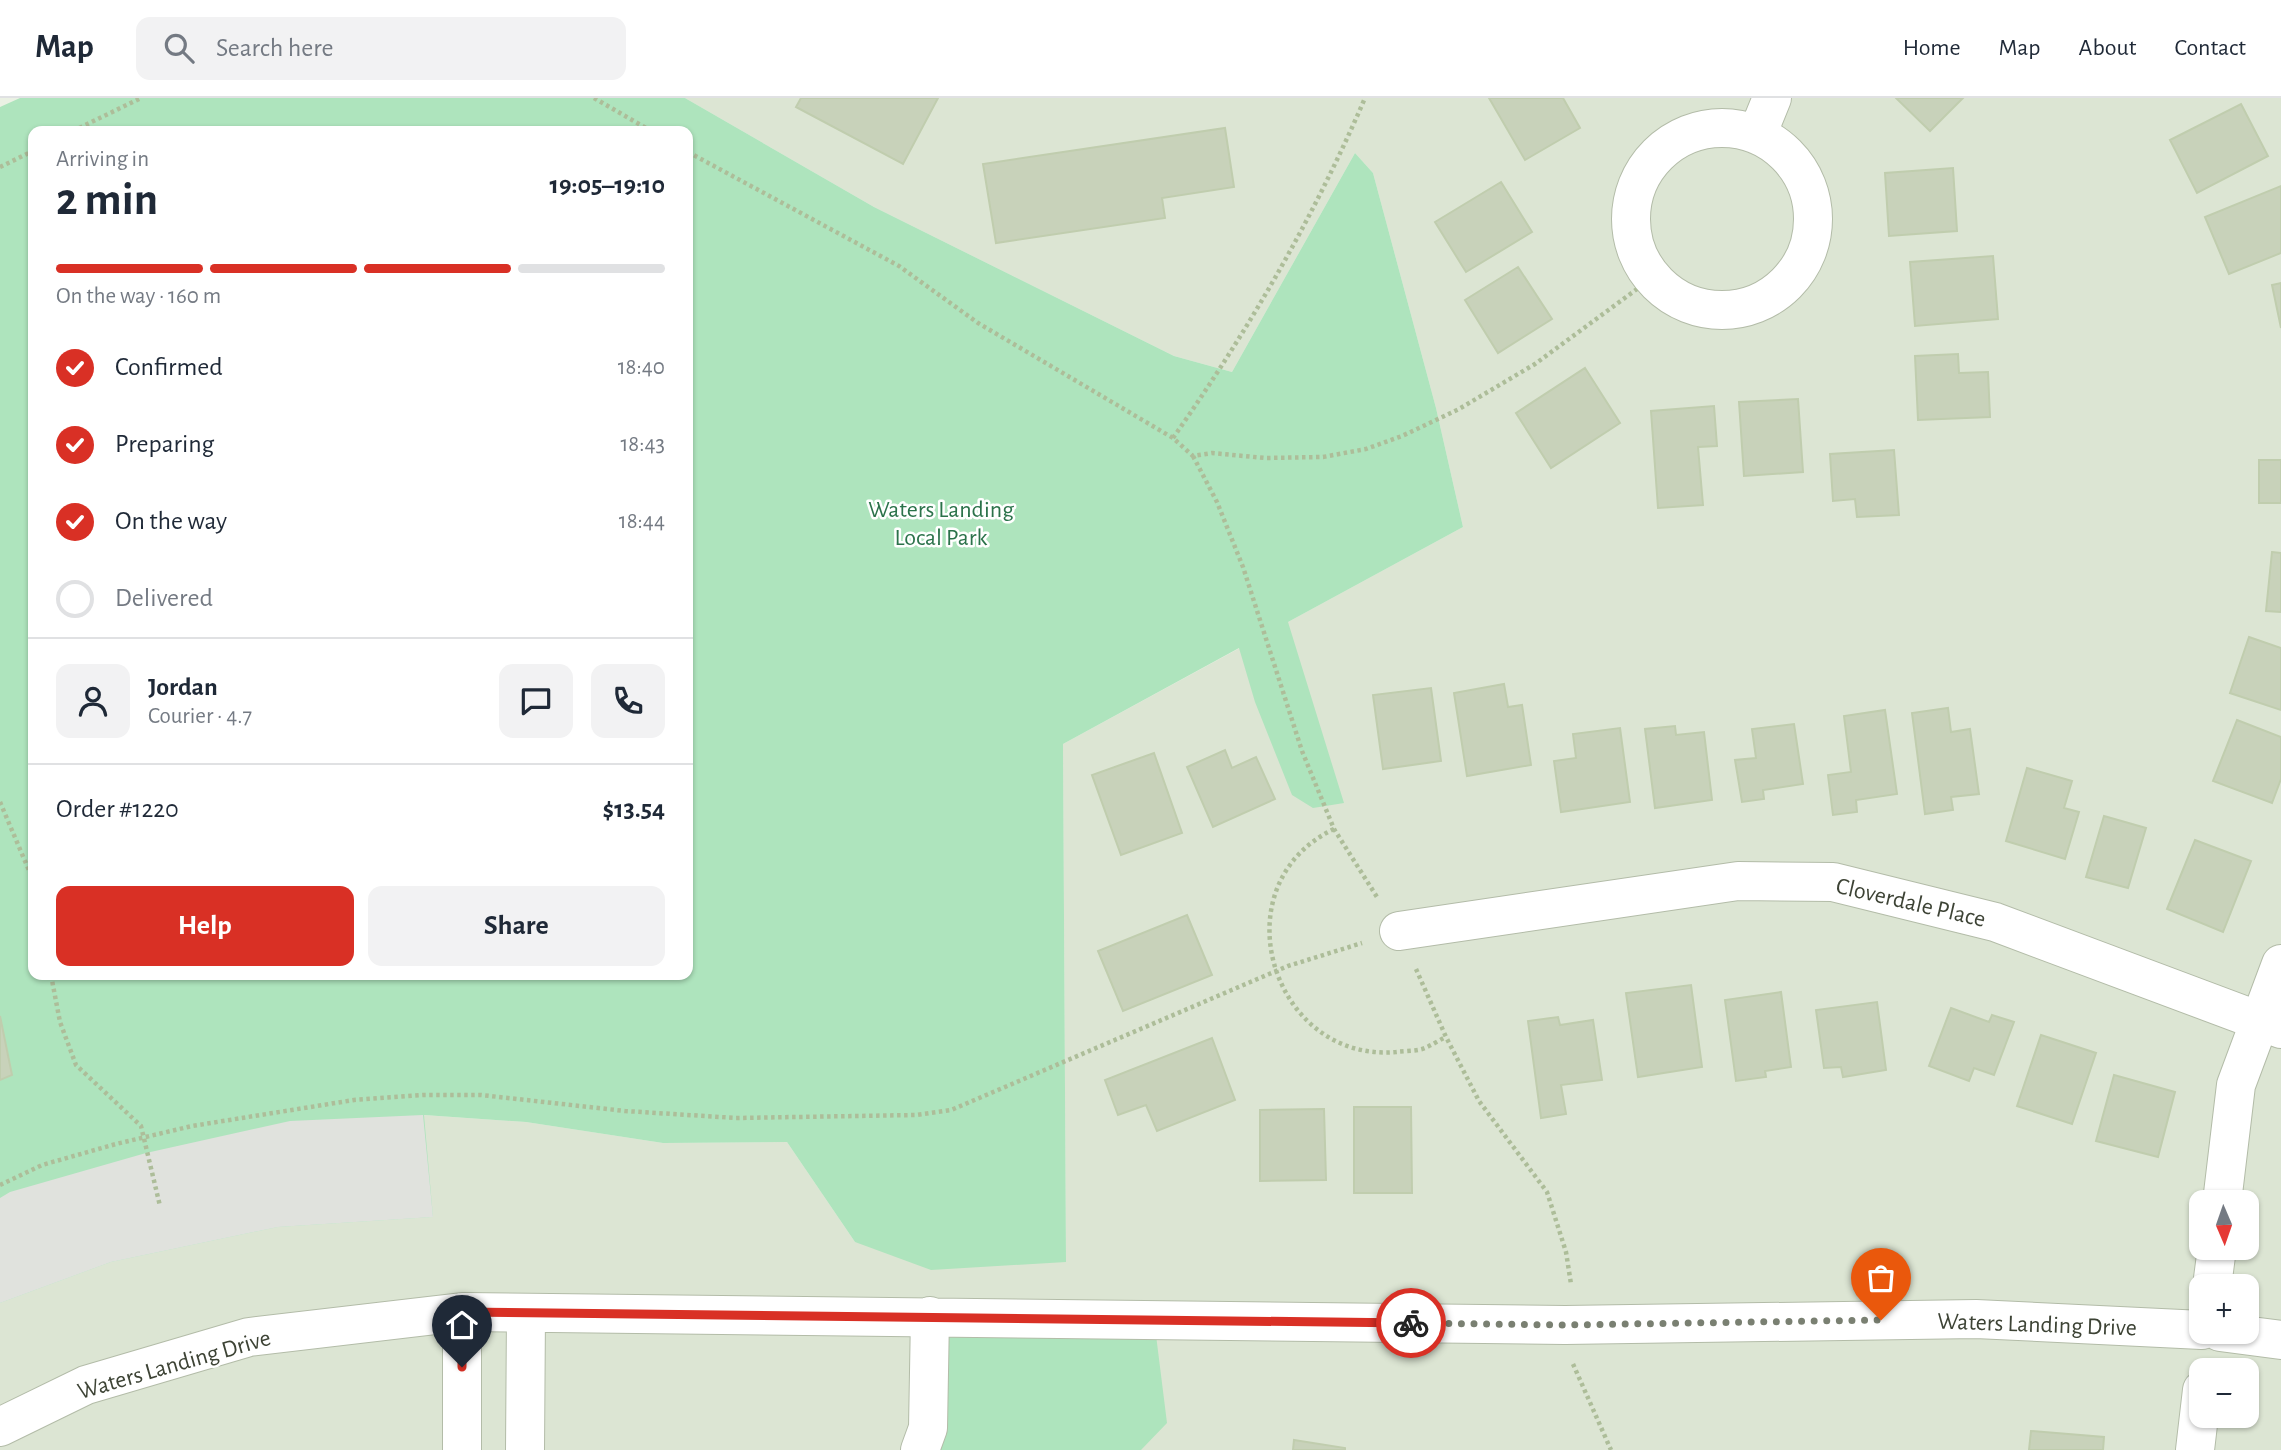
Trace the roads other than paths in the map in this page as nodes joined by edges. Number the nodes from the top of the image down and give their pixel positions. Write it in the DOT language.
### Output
graph roads {
  1 [pos="1772,98"];
  2 [pos="1757,135"];
  3 [pos="1399,930"];
  4 [pos="2281,964"];
  5 [pos="2270,1025"];
  6 [pos="2223,1190"];
  7 [pos="462,1312"];
  8 [pos="526,1313"];
  9 [pos="930,1316"];
  10 [pos="2189,1329"];
  11 [pos="2259,1337"];
  12 [pos="2281,1340"];
  13 [pos="0,1427"];
  14 [pos="2198,1428"];
  15 [pos="462,1450"];
  16 [pos="525,1450"];
  17 [pos="920,1450"];
  18 [pos="2195,1450"];
  1 -- 2 [label="street"];
  2 -- 2 [label="street"];
  3 -- 5 [label="street, Cloverdale Place"];
  4 -- 5 [label="street"];
  5 -- 6 [label="street"];
  7 -- 8 [label="street, Waters Landing Drive"];
  7 -- 13 [label="street, Waters Landing Drive"];
  7 -- 15 [label="street"];
  8 -- 9 [label="street, Waters Landing Drive"];
  8 -- 16 [label="street"];
  9 -- 10 [label="street, Waters Landing Drive"];
  9 -- 17 [label="street"];
  11 -- 12 [label="street"];
  14 -- 18 [label="street"];
}
